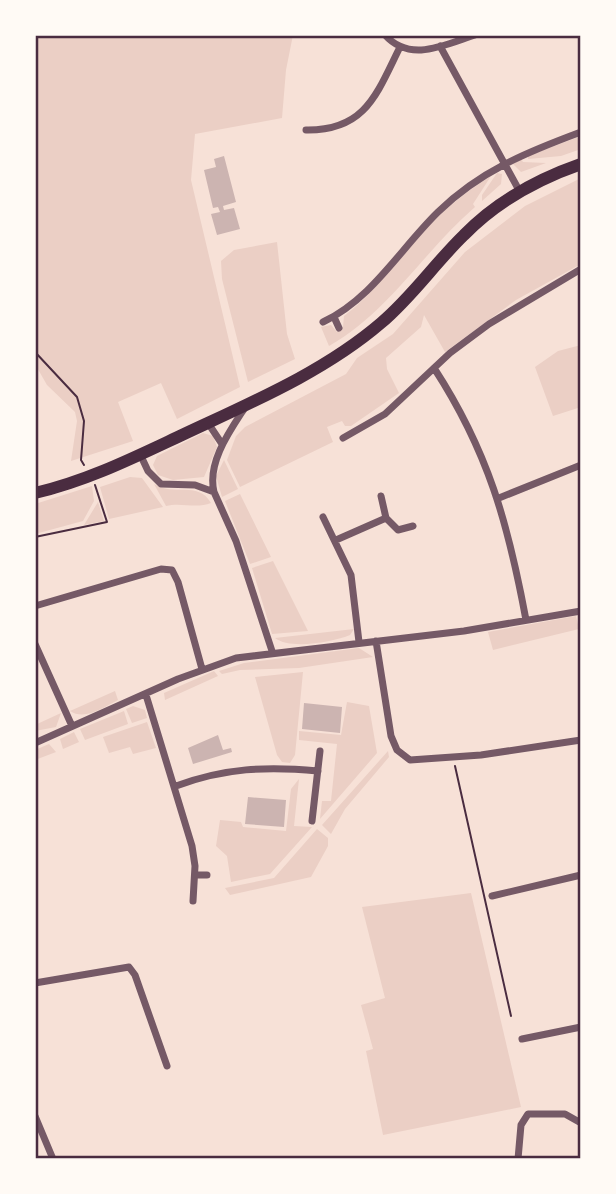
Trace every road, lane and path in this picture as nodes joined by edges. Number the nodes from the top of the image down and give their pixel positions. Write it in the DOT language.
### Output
graph roads {
  1 [pos="385,35"];
  2 [pos="475,35"];
  3 [pos="440,46"];
  4 [pos="400,47"];
  5 [pos="306,130"];
  6 [pos="581,132"];
  7 [pos="504,162"];
  8 [pos="581,164"];
  9 [pos="520,192"];
  10 [pos="581,269"];
  11 [pos="334,317"];
  12 [pos="323,322"];
  13 [pos="340,328"];
  14 [pos="35,352"];
  15 [pos="434,368"];
  16 [pos="248,403"];
  17 [pos="208,423"];
  18 [pos="343,438"];
  19 [pos="222,444"];
  20 [pos="140,454"];
  21 [pos="581,465"];
  22 [pos="92,476"];
  23 [pos="214,492"];
  24 [pos="35,494"];
  25 [pos="382,496"];
  26 [pos="499,498"];
  27 [pos="323,517"];
  28 [pos="386,518"];
  29 [pos="412,526"];
  30 [pos="35,537"];
  31 [pos="335,540"];
  32 [pos="35,606"];
  33 [pos="581,611"];
  34 [pos="526,620"];
  35 [pos="376,640"];
  36 [pos="359,642"];
  37 [pos="35,644"];
  38 [pos="272,652"];
  39 [pos="202,670"];
  40 [pos="146,695"];
  41 [pos="72,726"];
  42 [pos="581,740"];
  43 [pos="35,743"];
  44 [pos="320,751"];
  45 [pos="453,758"];
  46 [pos="318,771"];
  47 [pos="176,786"];
  48 [pos="312,821"];
  49 [pos="195,875"];
  50 [pos="207,875"];
  51 [pos="581,875"];
  52 [pos="492,896"];
  53 [pos="193,901"];
  54 [pos="35,982"];
  55 [pos="511,1016"];
  56 [pos="581,1027"];
  57 [pos="522,1039"];
  58 [pos="167,1066"];
  59 [pos="35,1116"];
  60 [pos="581,1122"];
  61 [pos="53,1159"];
  62 [pos="518,1159"];
  1 -- 4 [label="street"];
  2 -- 3 [label="street"];
  3 -- 4 [label="street"];
  3 -- 7 [label="street"];
  4 -- 5 [label="street"];
  6 -- 7 [label="street"];
  7 -- 9 [label="street"];
  7 -- 11 [label="street"];
  8 -- 9 [label="main road"];
  9 -- 16 [label="main road"];
  10 -- 15 [label="street"];
  11 -- 12 [label="street"];
  11 -- 13 [label="street"];
  14 -- 22 [label="path"];
  15 -- 18 [label="street"];
  15 -- 26 [label="street"];
  16 -- 17 [label="main road"];
  16 -- 19 [label="street"];
  17 -- 19 [label="street"];
  17 -- 20 [label="main road"];
  19 -- 23 [label="street"];
  20 -- 22 [label="main road"];
  20 -- 23 [label="street"];
  21 -- 26 [label="street"];
  22 -- 24 [label="main road"];
  22 -- 30 [label="path"];
  23 -- 38 [label="street"];
  25 -- 28 [label="street"];
  26 -- 34 [label="street"];
  27 -- 31 [label="street"];
  28 -- 29 [label="street"];
  28 -- 31 [label="street"];
  31 -- 36 [label="street"];
  32 -- 39 [label="street"];
  33 -- 34 [label="street"];
  34 -- 35 [label="street"];
  35 -- 36 [label="street"];
  35 -- 45 [label="street"];
  36 -- 38 [label="street"];
  37 -- 41 [label="street"];
  38 -- 39 [label="street"];
  39 -- 40 [label="street"];
  40 -- 41 [label="street"];
  40 -- 47 [label="street"];
  41 -- 43 [label="street"];
  42 -- 45 [label="street"];
  44 -- 46 [label="street"];
  45 -- 55 [label="path"];
  46 -- 47 [label="street"];
  46 -- 48 [label="street"];
  47 -- 49 [label="street"];
  49 -- 50 [label="street"];
  49 -- 53 [label="street"];
  51 -- 52 [label="street"];
  54 -- 58 [label="street"];
  56 -- 57 [label="street"];
  59 -- 61 [label="street"];
  60 -- 62 [label="street"];
}
